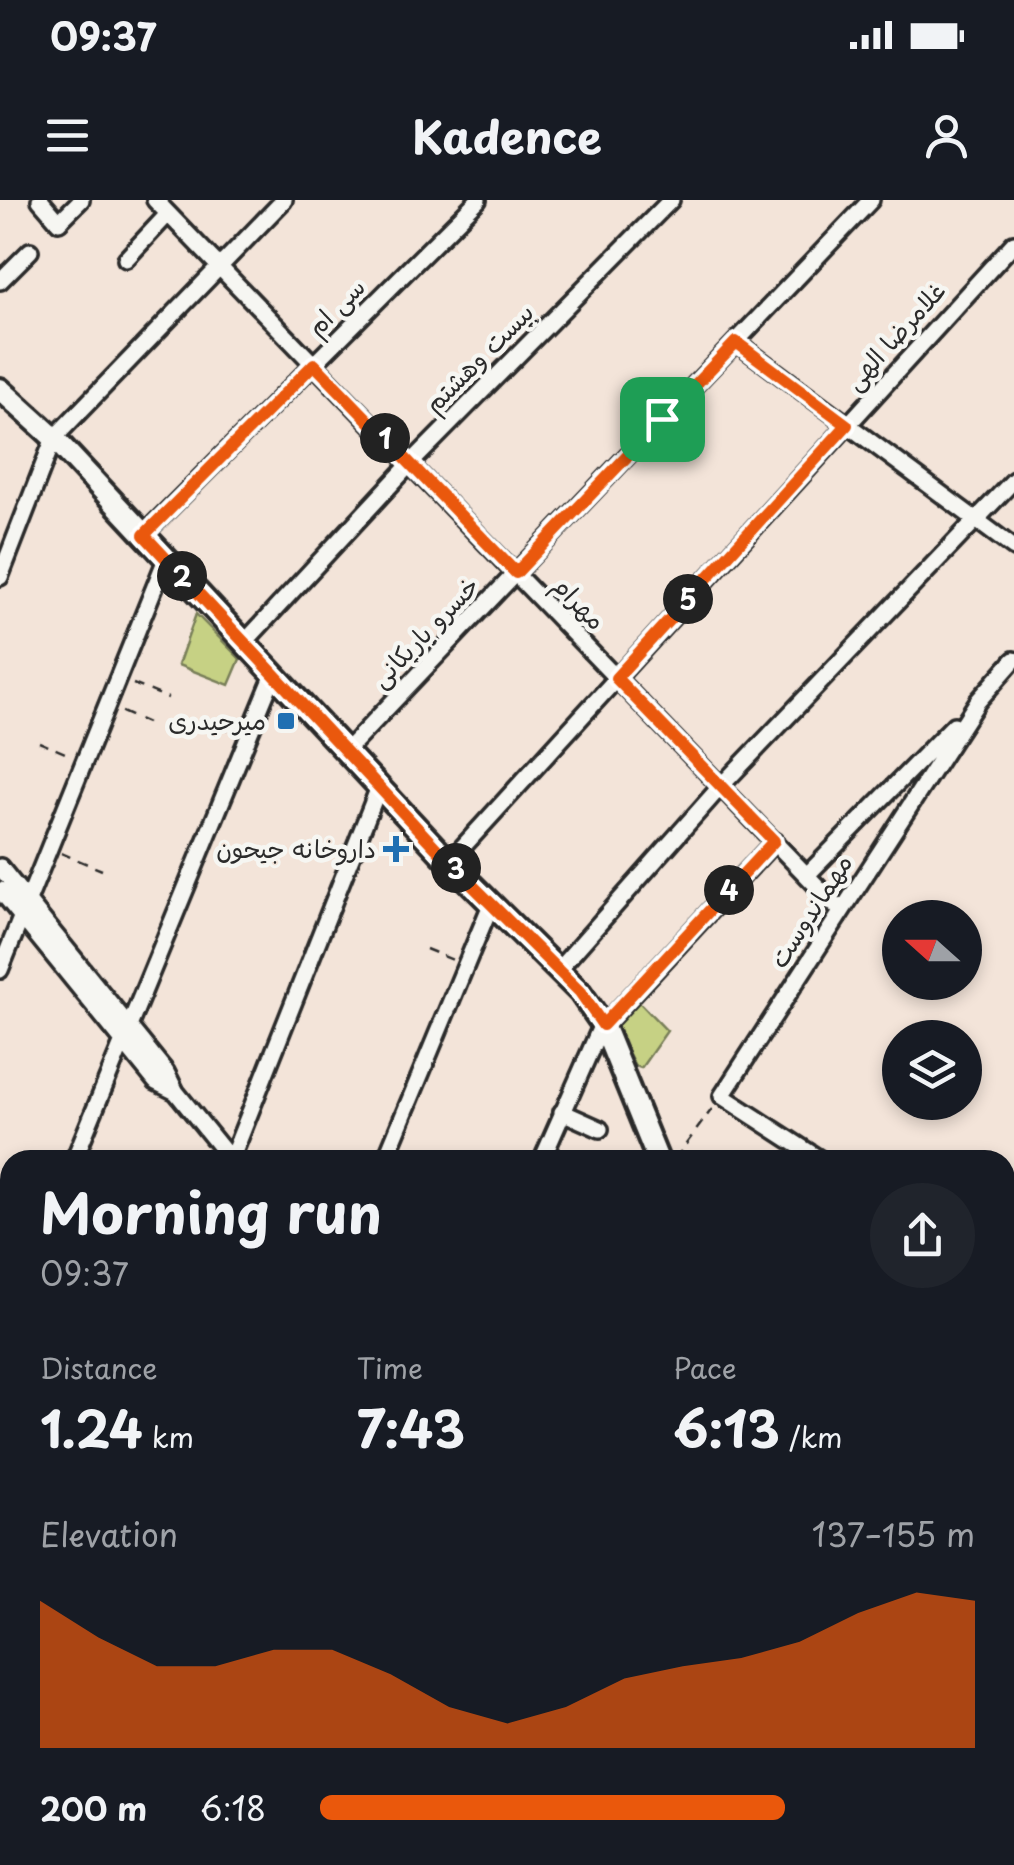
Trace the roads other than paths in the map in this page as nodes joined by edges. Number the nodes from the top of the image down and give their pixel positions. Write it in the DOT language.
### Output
graph roads {
  1 [pos="40,200"];
  2 [pos="81,200"];
  3 [pos="155,200"];
  4 [pos="284,200"];
  5 [pos="478,200"];
  6 [pos="672,200"];
  7 [pos="871,200"];
  8 [pos="168,214"];
  9 [pos="1014,242"];
  10 [pos="30,251"];
  11 [pos="126,259"];
  12 [pos="220,267"];
  13 [pos="0,282"];
  14 [pos="736,342"];
  15 [pos="314,364"];
  16 [pos="0,388"];
  17 [pos="847,425"];
  18 [pos="54,438"];
  19 [pos="410,464"];
  20 [pos="1014,480"];
  21 [pos="976,520"];
  22 [pos="144,535"];
  23 [pos="1014,548"];
  24 [pos="166,558"];
  25 [pos="516,573"];
  26 [pos="0,577"];
  27 [pos="244,642"];
  28 [pos="1014,660"];
  29 [pos="274,674"];
  30 [pos="616,678"];
  31 [pos="978,701"];
  32 [pos="346,752"];
  33 [pos="722,786"];
  34 [pos="379,787"];
  35 [pos="774,841"];
  36 [pos="449,862"];
  37 [pos="0,867"];
  38 [pos="807,875"];
  39 [pos="0,890"];
  40 [pos="492,902"];
  41 [pos="26,909"];
  42 [pos="842,911"];
  43 [pos="0,970"];
  44 [pos="558,970"];
  45 [pos="603,1025"];
  46 [pos="125,1034"];
  47 [pos="562,1112"];
  48 [pos="600,1129"];
  49 [pos="78,1150"];
  50 [pos="223,1150"];
  51 [pos="235,1150"];
  52 [pos="389,1150"];
  53 [pos="546,1150"];
  54 [pos="654,1150"];
  55 [pos="806,1150"];
  1 -- 2 [label="street"];
  3 -- 8 [label="street, مهرام"];
  4 -- 12 [label="street"];
  5 -- 15 [label="street, سی ام"];
  6 -- 19 [label="street, بیست وهشتم"];
  7 -- 14 [label="street, خسرو باریکانی"];
  8 -- 11 [label="street"];
  8 -- 12 [label="street, مهرام"];
  9 -- 17 [label="street, غلامرضا الهی"];
  10 -- 13 [label="street"];
  12 -- 15 [label="street, مهرام"];
  12 -- 18 [label="street"];
  14 -- 17 [label="street"];
  14 -- 25 [label="street, خسرو باریکانی"];
  15 -- 19 [label="street, مهرام"];
  15 -- 22 [label="street, سی ام"];
  16 -- 18 [label="main road"];
  17 -- 21 [label="street"];
  17 -- 30 [label="street, غلامرضا الهی"];
  18 -- 22 [label="main road"];
  18 -- 26 [label="street"];
  19 -- 25 [label="street, مهرام"];
  19 -- 27 [label="street, بیست وهشتم"];
  20 -- 21 [label="street"];
  21 -- 23 [label="street"];
  21 -- 33 [label="street"];
  22 -- 24 [label="main road"];
  24 -- 27 [label="main road"];
  24 -- 41 [label="street"];
  25 -- 30 [label="street, مهرام"];
  25 -- 32 [label="street, خسرو باریکانی"];
  27 -- 29 [label="main road"];
  28 -- 31 [label="street, مهماندوست"];
  29 -- 32 [label="main road"];
  29 -- 46 [label="street"];
  30 -- 33 [label="street, مهرام"];
  30 -- 36 [label="street, غلامرضا الهی"];
  31 -- 38 [label="street"];
  31 -- 42 [label="street, مهماندوست"];
  32 -- 34 [label="main road"];
  33 -- 35 [label="street, مهرام"];
  33 -- 44 [label="street"];
  34 -- 36 [label="main road"];
  34 -- 51 [label="street"];
  35 -- 38 [label="street, مهرام"];
  35 -- 45 [label="street"];
  36 -- 40 [label="main road"];
  37 -- 41 [label="street"];
  38 -- 42 [label="street, مهرام"];
  39 -- 41 [label="street"];
  40 -- 44 [label="main road"];
  40 -- 52 [label="street"];
  41 -- 43 [label="street"];
  41 -- 46 [label="street"];
  42 -- 55 [label="street, مهماندوست"];
  44 -- 45 [label="main road"];
  45 -- 47 [label="street"];
  45 -- 54 [label="main road"];
  46 -- 49 [label="street"];
  46 -- 50 [label="street"];
  47 -- 48 [label="street"];
  47 -- 53 [label="street"];
}
